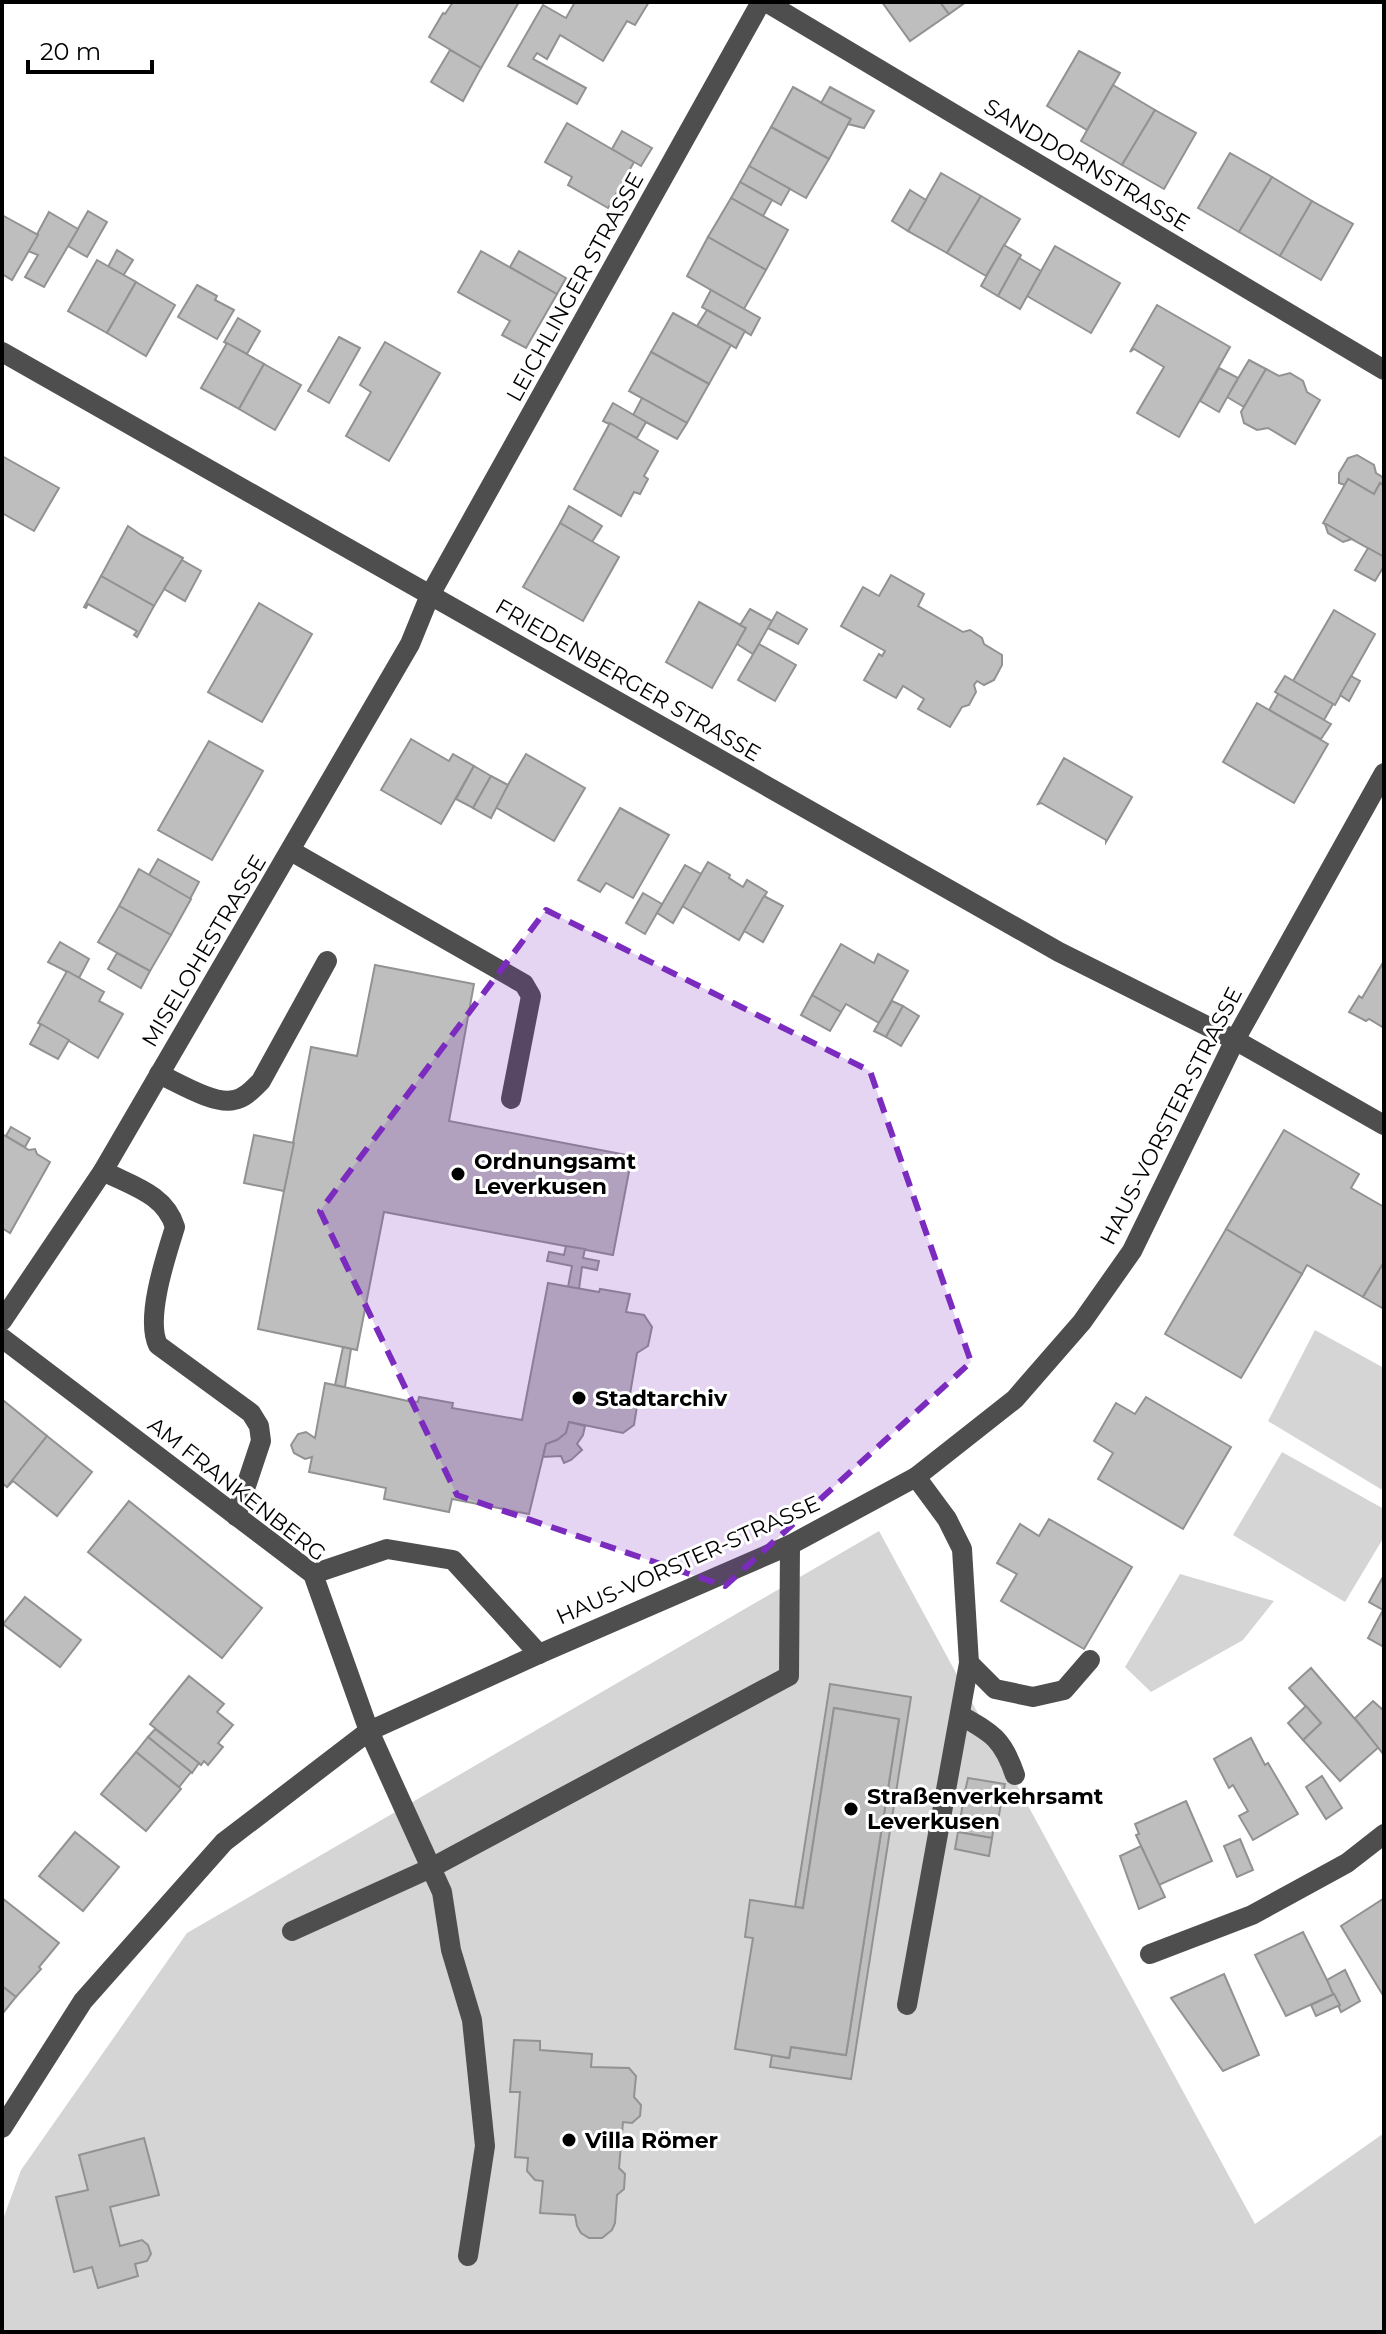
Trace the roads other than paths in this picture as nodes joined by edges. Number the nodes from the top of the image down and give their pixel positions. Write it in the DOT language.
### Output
graph roads {
  1 [pos="763,2"];
  2 [pos="2,352"];
  3 [pos="1384,370"];
  4 [pos="430,595"];
  5 [pos="1384,773"];
  6 [pos="291,851"];
  7 [pos="327,961"];
  8 [pos="1235,1040"];
  9 [pos="159,1074"];
  10 [pos="511,1099"];
  11 [pos="1384,1125"];
  12 [pos="103,1171"];
  13 [pos="2,1321"];
  14 [pos="2,1338"];
  15 [pos="916,1477"];
  16 [pos="236,1516"];
  17 [pos="790,1545"];
  18 [pos="313,1574"];
  19 [pos="539,1654"];
  20 [pos="1090,1660"];
  21 [pos="969,1663"];
  22 [pos="960,1715"];
  23 [pos="369,1731"];
  24 [pos="1015,1775"];
  25 [pos="1384,1834"];
  26 [pos="431,1868"];
  27 [pos="292,1931"];
  28 [pos="1150,1954"];
  29 [pos="907,2005"];
  30 [pos="2,2128"];
  31 [pos="468,2256"];
  1 -- 3 [label="street, SANDDORNSTRASSE"];
  1 -- 4 [label="street, LEICHLINGER STRASSE"];
  2 -- 4 [label="street, FRIEDENBERGER STRASSE"];
  4 -- 6 [label="street, MISELOHESTRASSE"];
  4 -- 8 [label="street, FRIEDENBERGER STRASSE"];
  5 -- 8 [label="street, HAUS-VORSTER-STRASSE"];
  6 -- 9 [label="street, MISELOHESTRASSE"];
  6 -- 10 [label="street"];
  7 -- 9 [label="street"];
  8 -- 11 [label="street, FRIEDENBERGER STRASSE"];
  8 -- 15 [label="street, HAUS-VORSTER-STRASSE"];
  9 -- 12 [label="street, MISELOHESTRASSE"];
  12 -- 13 [label="street, MISELOHESTRASSE"];
  12 -- 16 [label="street"];
  14 -- 16 [label="street, AM FRANKENBERG"];
  15 -- 17 [label="street, HAUS-VORSTER-STRASSE"];
  15 -- 21 [label="street"];
  16 -- 18 [label="street, AM FRANKENBERG"];
  17 -- 19 [label="street, HAUS-VORSTER-STRASSE"];
  17 -- 26 [label="street"];
  18 -- 19 [label="street"];
  18 -- 23 [label="street, AM FRANKENBERG"];
  19 -- 23 [label="street, HAUS-VORSTER-STRASSE"];
  20 -- 21 [label="street"];
  21 -- 22 [label="street"];
  22 -- 24 [label="street"];
  22 -- 29 [label="street"];
  23 -- 26 [label="street, AM FRANKENBERG"];
  23 -- 30 [label="street, HAUS-VORSTER-STRASSE"];
  25 -- 28 [label="street"];
  26 -- 27 [label="street"];
  26 -- 31 [label="street, AM FRANKENBERG"];
}
